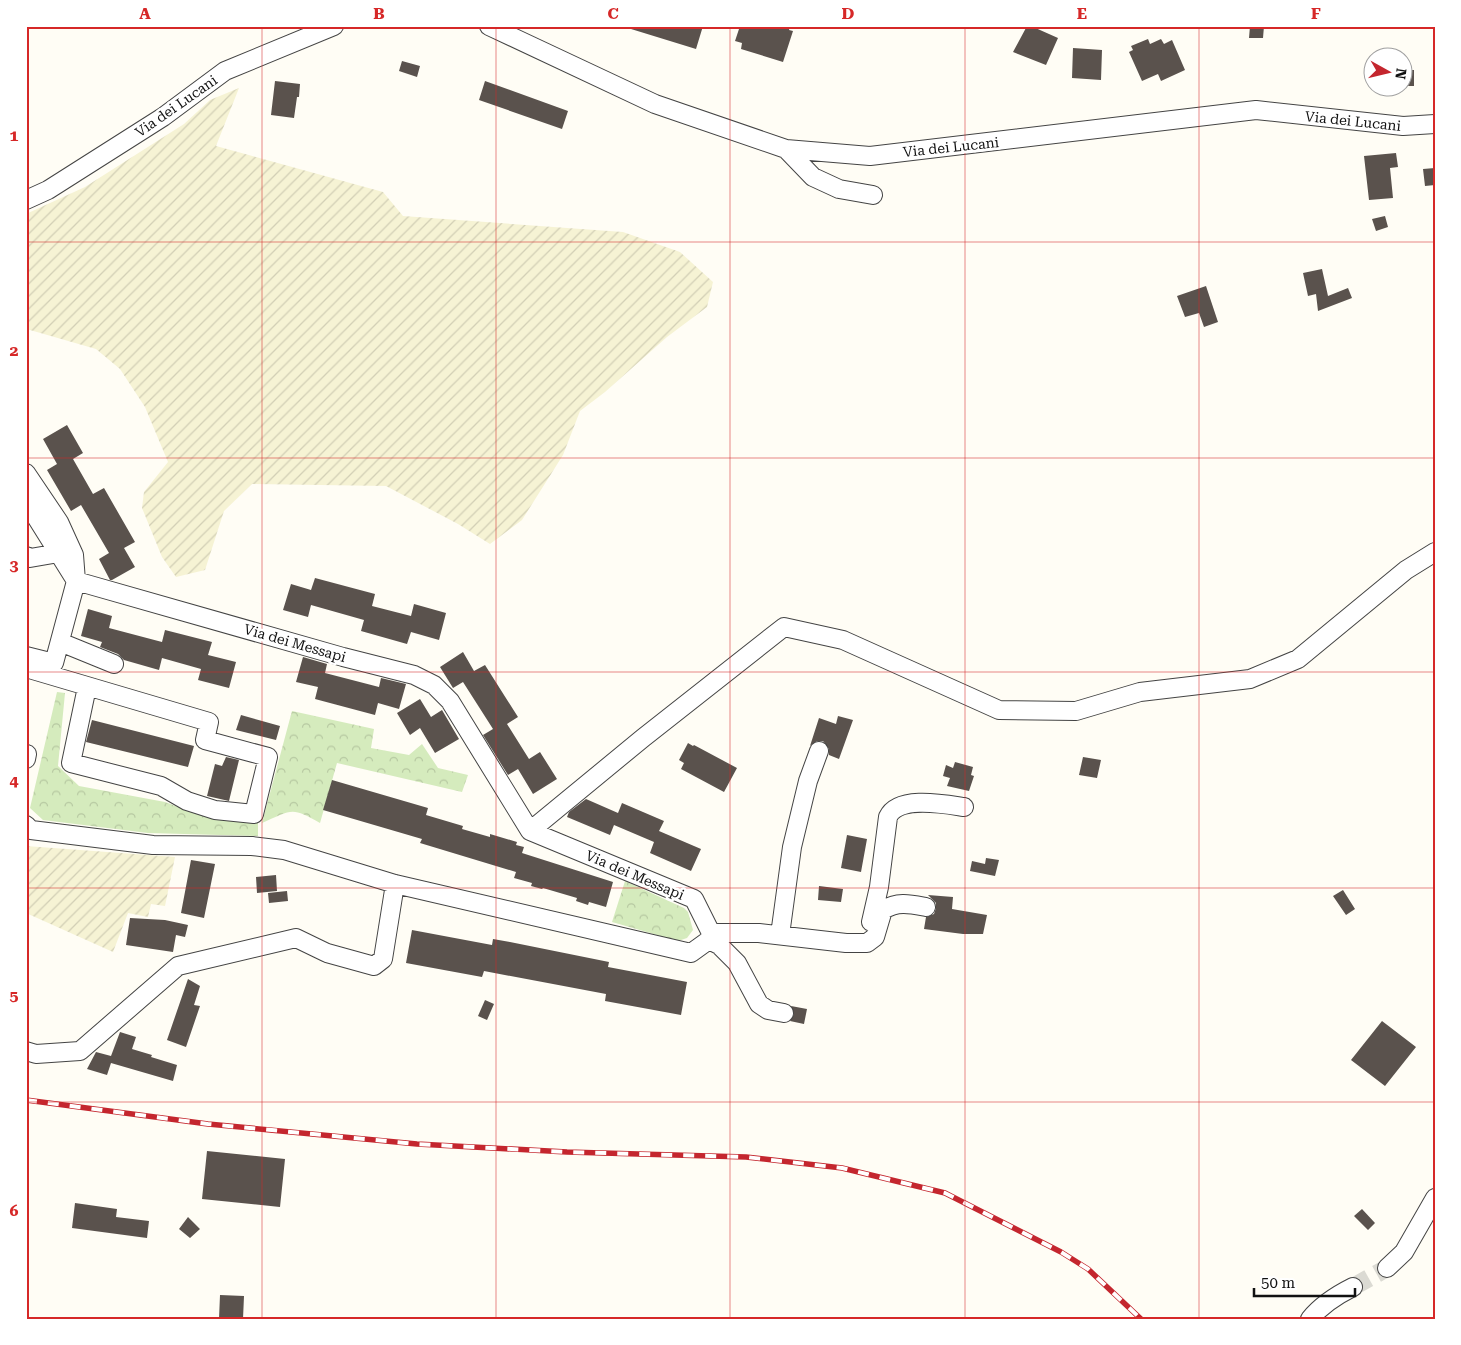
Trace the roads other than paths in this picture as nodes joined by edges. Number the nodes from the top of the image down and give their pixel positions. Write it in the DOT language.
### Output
graph roads {
  1 [pos="334,26"];
  2 [pos="489,26"];
  3 [pos="1435,124"];
  4 [pos="786,149"];
  5 [pos="873,195"];
  6 [pos="26,200"];
  7 [pos="26,473"];
  8 [pos="26,501"];
  9 [pos="1435,552"];
  10 [pos="58,554"];
  11 [pos="26,556"];
  12 [pos="76,581"];
  13 [pos="60,642"];
  14 [pos="26,656"];
  15 [pos="114,664"];
  16 [pos="26,668"];
  17 [pos="87,687"];
  18 [pos="819,752"];
  19 [pos="26,754"];
  20 [pos="26,758"];
  21 [pos="964,807"];
  22 [pos="26,826"];
  23 [pos="530,831"];
  24 [pos="396,884"];
  25 [pos="926,906"];
  26 [pos="780,935"];
  27 [pos="710,937"];
  28 [pos="867,942"];
  29 [pos="784,1013"];
  30 [pos="26,1052"];
  31 [pos="1435,1198"];
  32 [pos="1387,1268"];
  33 [pos="1353,1287"];
  34 [pos="1310,1319"];
  1 -- 6 [label="street, Via dei Lucani"];
  2 -- 4 [label="street, Via dei Lucani"];
  3 -- 4 [label="street, Via dei Lucani"];
  4 -- 5 [label="street"];
  7 -- 12 [label="street"];
  8 -- 10 [label="street"];
  9 -- 23 [label="street"];
  10 -- 11 [label="street"];
  10 -- 12 [label="street"];
  12 -- 13 [label="street"];
  12 -- 23 [label="street, Via dei Messapi"];
  13 -- 14 [label="street"];
  13 -- 15 [label="street"];
  16 -- 17 [label="street"];
  17 -- 17 [label="street"];
  18 -- 26 [label="street"];
  19 -- 20 [label="street"];
  21 -- 28 [label="street"];
  22 -- 24 [label="street"];
  23 -- 27 [label="street, Via dei Messapi"];
  24 -- 27 [label="street"];
  24 -- 30 [label="street"];
  25 -- 28 [label="street"];
  26 -- 27 [label="street"];
  26 -- 28 [label="street"];
  27 -- 29 [label="street"];
  31 -- 32 [label="street"];
  33 -- 34 [label="street"];
}
